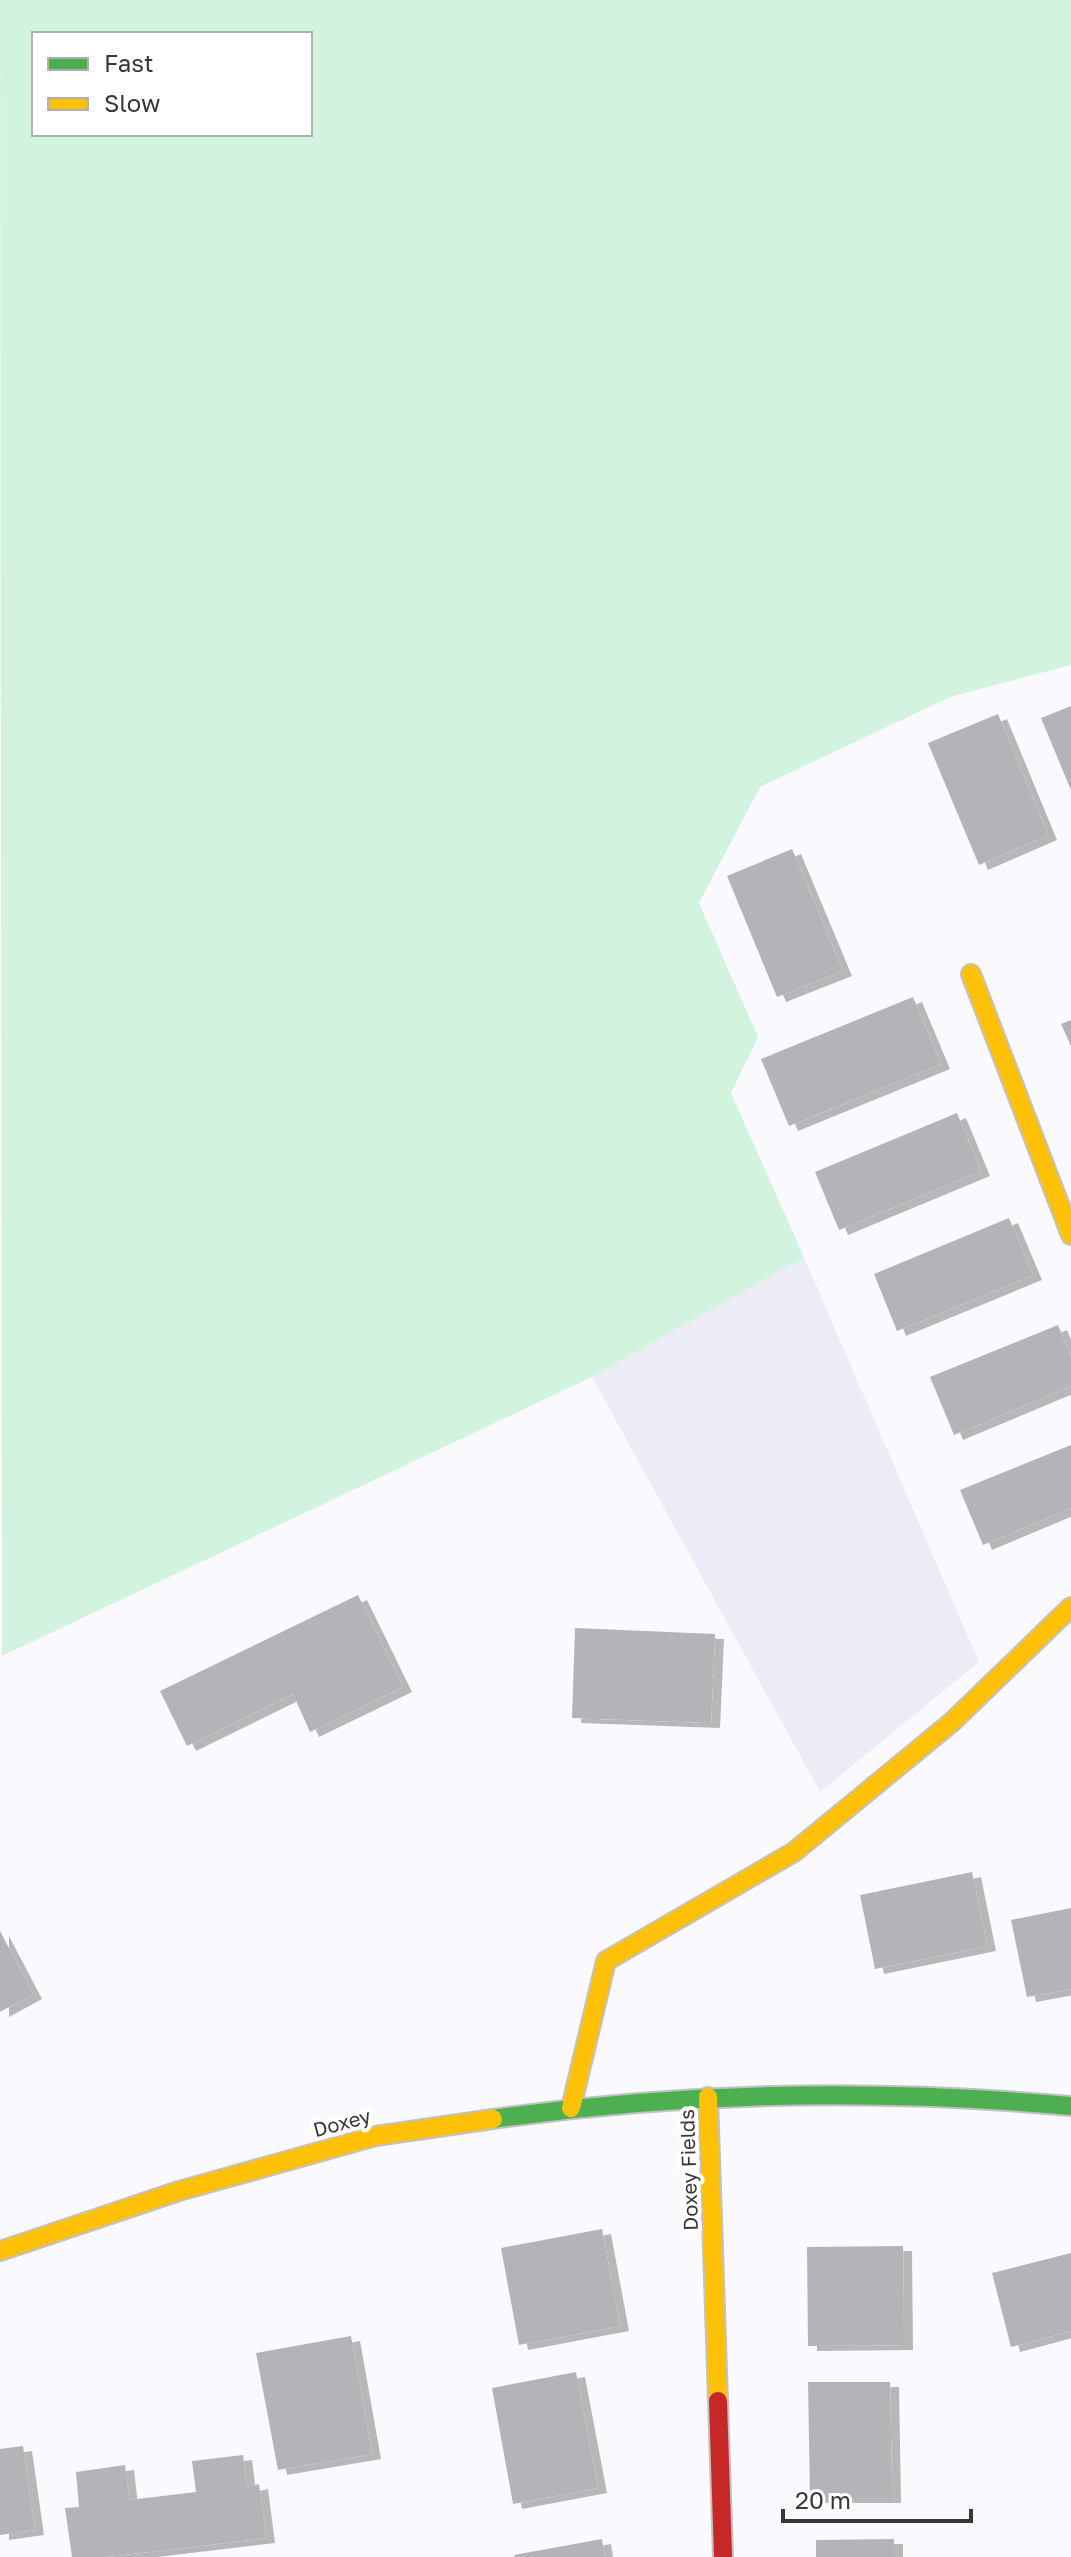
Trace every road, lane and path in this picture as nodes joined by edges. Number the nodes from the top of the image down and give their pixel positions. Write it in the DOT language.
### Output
graph roads {
  1 [pos="971,974"];
  2 [pos="1071,1235"];
  3 [pos="1071,1607"];
  4 [pos="708,2097"];
  5 [pos="1071,2106"];
  6 [pos="571,2108"];
  7 [pos="0,2251"];
  8 [pos="723,2557"];
  1 -- 2 [label="street"];
  3 -- 6 [label="street"];
  4 -- 5 [label="street, Doxey Fields"];
  4 -- 6 [label="street, Doxey"];
  4 -- 8 [label="street, Doxey Fields"];
  6 -- 7 [label="street, Doxey"];
}
